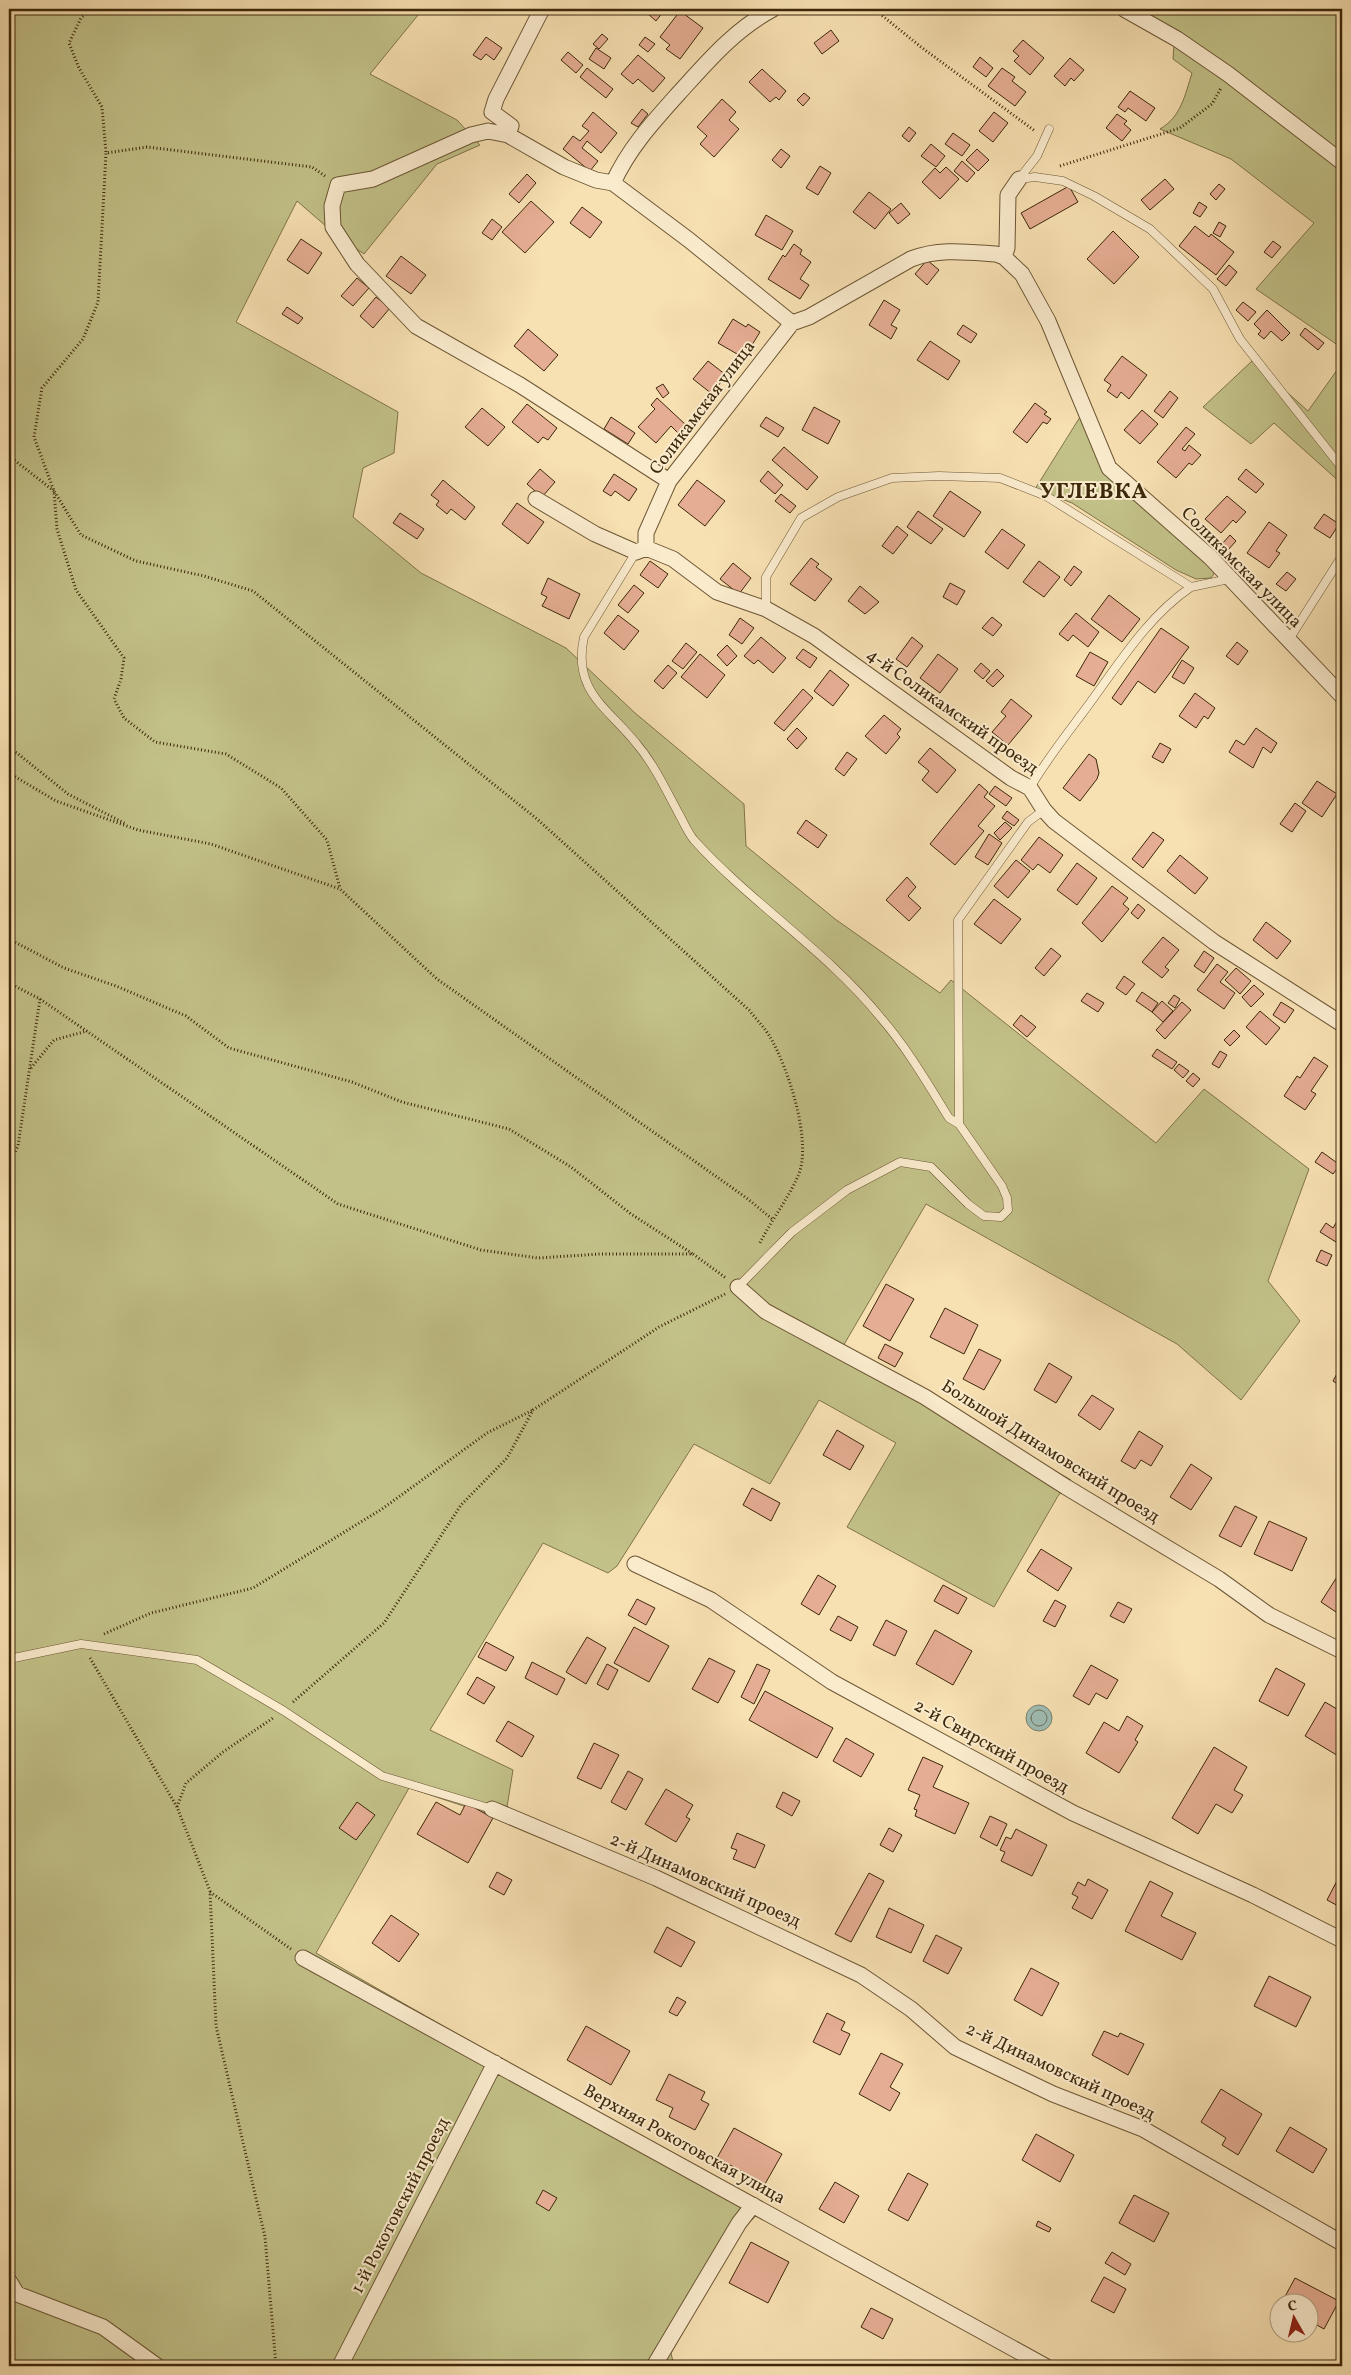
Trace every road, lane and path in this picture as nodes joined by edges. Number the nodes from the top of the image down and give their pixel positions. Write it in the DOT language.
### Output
graph roads {
  1 [pos="91,9"];
  2 [pos="542,9"];
  3 [pos="773,9"];
  4 [pos="874,9"];
  5 [pos="1124,9"];
  6 [pos="1228,74"];
  7 [pos="1049,129"];
  8 [pos="508,135"];
  9 [pos="1045,138"];
  10 [pos="106,152"];
  11 [pos="1342,162"];
  12 [pos="1057,167"];
  13 [pos="1019,179"];
  14 [pos="613,183"];
  15 [pos="338,185"];
  16 [pos="1004,257"];
  17 [pos="792,323"];
  18 [pos="9,456"];
  19 [pos="1342,468"];
  20 [pos="669,481"];
  21 [pos="54,491"];
  22 [pos="536,499"];
  23 [pos="641,550"];
  24 [pos="1342,556"];
  25 [pos="1229,579"];
  26 [pos="1191,587"];
  27 [pos="766,609"];
  28 [pos="1288,641"];
  29 [pos="1342,696"];
  30 [pos="9,750"];
  31 [pos="9,773"];
  32 [pos="1030,788"];
  33 [pos="1044,810"];
  34 [pos="138,830"];
  35 [pos="340,889"];
  36 [pos="9,939"];
  37 [pos="9,983"];
  38 [pos="40,999"];
  39 [pos="1342,1024"];
  40 [pos="87,1031"];
  41 [pos="31,1068"];
  42 [pos="959,1124"];
  43 [pos="9,1164"];
  44 [pos="772,1219"];
  45 [pos="755,1253"];
  46 [pos="693,1254"];
  47 [pos="738,1287"];
  48 [pos="533,1410"];
  49 [pos="635,1564"];
  50 [pos="81,1644"];
  51 [pos="1342,1651"];
  52 [pos="9,1659"];
  53 [pos="284,1710"];
  54 [pos="177,1807"];
  55 [pos="492,1809"];
  56 [pos="210,1892"];
  57 [pos="1342,1940"];
  58 [pos="303,1958"];
  59 [pos="495,2063"];
  60 [pos="754,2205"];
  61 [pos="1342,2243"];
  62 [pos="9,2281"];
  63 [pos="157,2366"];
  64 [pos="276,2366"];
  65 [pos="340,2366"];
  66 [pos="654,2366"];
  67 [pos="1045,2366"];
  1 -- 10 [label="path"];
  2 -- 8 [label="street"];
  3 -- 14 [label="street"];
  4 -- 9 [label="path"];
  5 -- 6 [label="street"];
  6 -- 11 [label="street"];
  6 -- 12 [label="path"];
  7 -- 9 [label="lane"];
  8 -- 14 [label="street"];
  8 -- 15 [label="street"];
  9 -- 13 [label="lane"];
  10 -- 15 [label="path"];
  10 -- 21 [label="path"];
  13 -- 16 [label="street"];
  13 -- 19 [label="lane"];
  14 -- 17 [label="street"];
  15 -- 20 [label="street"];
  16 -- 17 [label="street, Соликамская улица"];
  16 -- 25 [label="street, Соликамская улица"];
  17 -- 20 [label="street, Соликамская улица"];
  18 -- 21 [label="path"];
  20 -- 23 [label="street, Соликамская улица"];
  21 -- 35 [label="path"];
  21 -- 44 [label="path"];
  22 -- 23 [label="street, 4-й Соликамский проезд"];
  23 -- 27 [label="street, 4-й Соликамский проезд"];
  23 -- 42 [label="lane"];
  24 -- 28 [label="lane"];
  25 -- 26 [label="lane"];
  25 -- 28 [label="street, Соликамская улица"];
  26 -- 27 [label="lane"];
  26 -- 32 [label="lane"];
  27 -- 32 [label="street, 4-й Соликамский проезд"];
  28 -- 29 [label="street, Соликамская улица"];
  30 -- 34 [label="path"];
  31 -- 34 [label="path"];
  32 -- 33 [label="street, 4-й Соликамский проезд"];
  33 -- 39 [label="street, 4-й Соликамский проезд"];
  33 -- 42 [label="lane"];
  34 -- 35 [label="path"];
  35 -- 44 [label="path"];
  36 -- 46 [label="path"];
  37 -- 38 [label="path"];
  38 -- 40 [label="path"];
  38 -- 41 [label="path"];
  40 -- 41 [label="path"];
  40 -- 46 [label="path"];
  41 -- 43 [label="path"];
  42 -- 47 [label="lane"];
  44 -- 45 [label="path"];
  46 -- 47 [label="path"];
  47 -- 48 [label="path"];
  47 -- 51 [label="street, Большой Динамовский проезд"];
  48 -- 50 [label="path"];
  48 -- 53 [label="path"];
  49 -- 57 [label="street, 2-й Свирский проезд"];
  50 -- 52 [label="lane"];
  50 -- 53 [label="lane"];
  50 -- 54 [label="path"];
  53 -- 54 [label="path"];
  53 -- 55 [label="lane"];
  54 -- 56 [label="path"];
  55 -- 61 [label="street, 2-й Динамовский проезд"];
  56 -- 58 [label="path"];
  56 -- 64 [label="path"];
  58 -- 59 [label="street, Верхняя Рокотовская улица"];
  59 -- 60 [label="street, Верхняя Рокотовская улица"];
  59 -- 65 [label="street, 1-й Рокотовский проезд"];
  60 -- 66 [label="street"];
  60 -- 67 [label="street, Верхняя Рокотовская улица"];
  62 -- 63 [label="street"];
}
